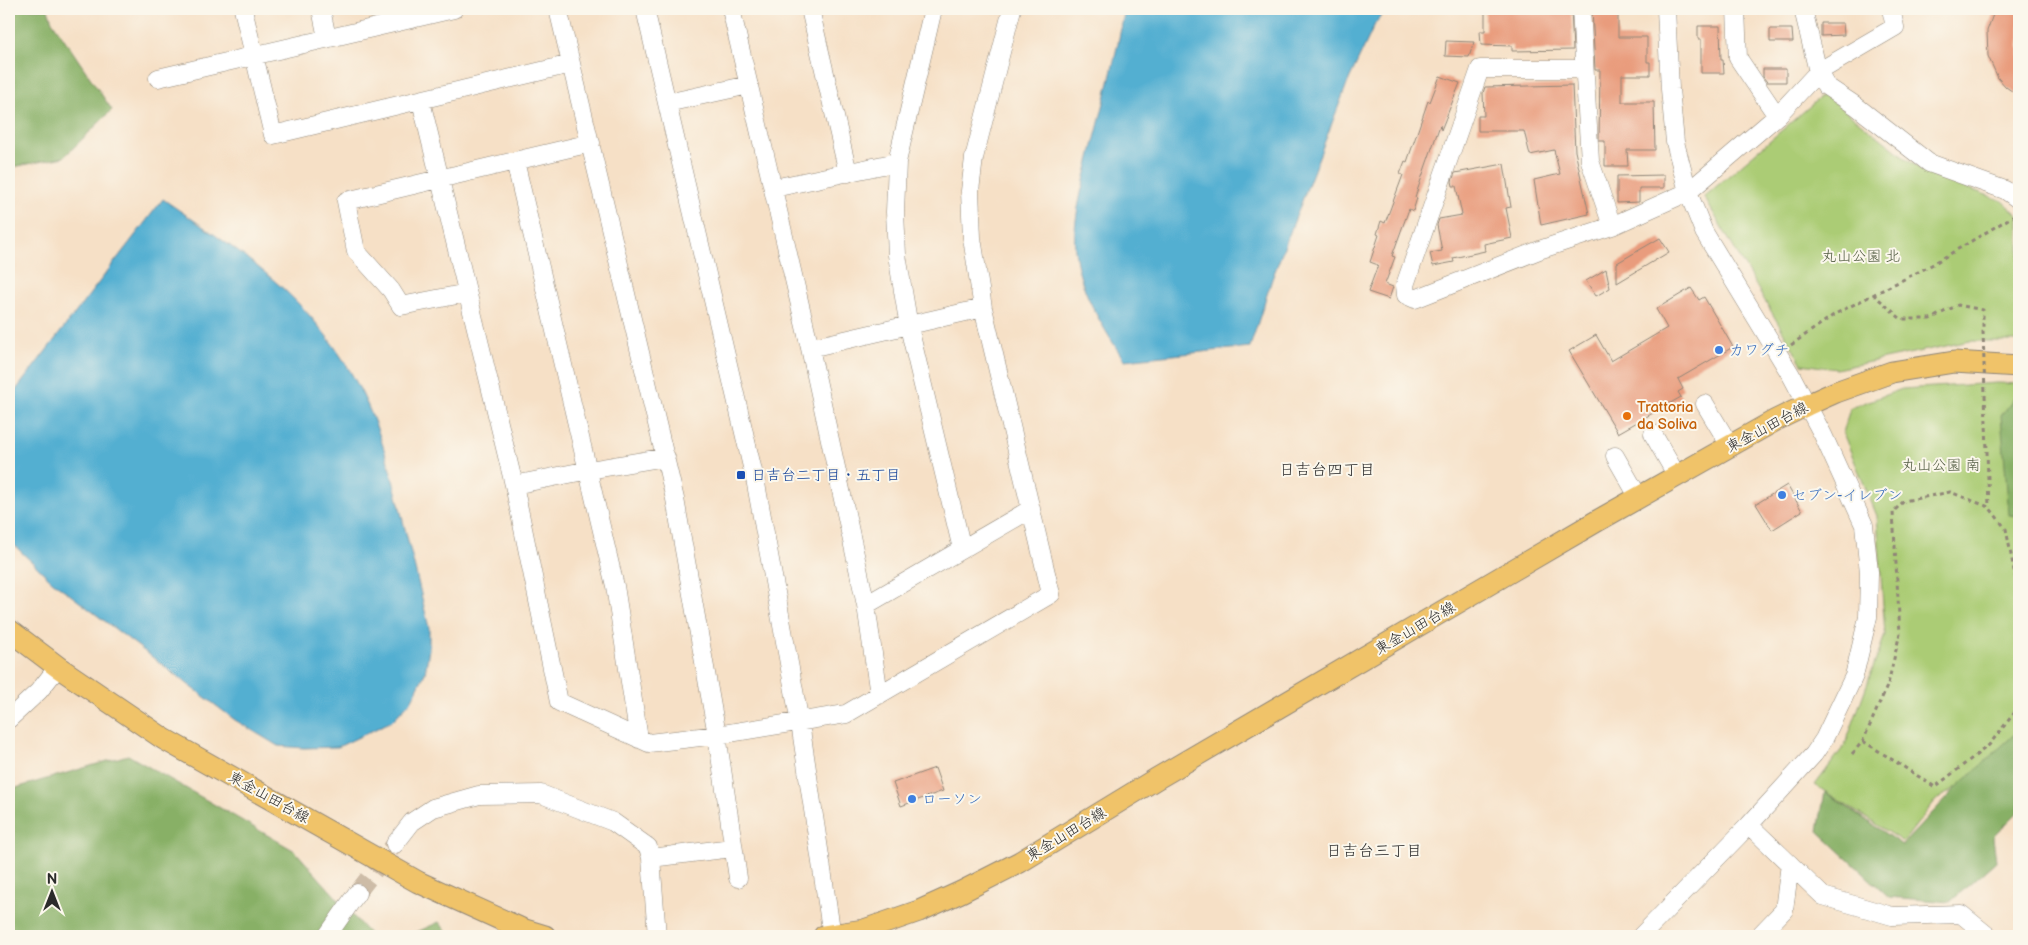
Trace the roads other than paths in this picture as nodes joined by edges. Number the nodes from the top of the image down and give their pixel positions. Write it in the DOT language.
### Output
graph roads {
  1 [pos="243,9"];
  2 [pos="321,9"];
  3 [pos="454,9"];
  4 [pos="558,9"];
  5 [pos="645,9"];
  6 [pos="731,9"];
  7 [pos="810,9"];
  8 [pos="933,9"];
  9 [pos="1012,9"];
  10 [pos="1581,9"];
  11 [pos="1666,9"];
  12 [pos="1736,9"];
  13 [pos="1803,9"];
  14 [pos="1891,9"];
  15 [pos="400,15"];
  16 [pos="328,38"];
  17 [pos="254,55"];
  18 [pos="571,64"];
  19 [pos="1584,69"];
  20 [pos="1818,72"];
  21 [pos="158,78"];
  22 [pos="749,85"];
  23 [pos="421,101"];
  24 [pos="667,103"];
  25 [pos="1777,116"];
  26 [pos="591,143"];
  27 [pos="516,161"];
  28 [pos="897,162"];
  29 [pos="848,172"];
  30 [pos="440,179"];
  31 [pos="774,188"];
  32 [pos="1688,192"];
  33 [pos="2019,200"];
  34 [pos="1612,226"];
  35 [pos="467,293"];
  36 [pos="983,308"];
  37 [pos="908,326"];
  38 [pos="810,348"];
  39 [pos="2019,366"];
  40 [pos="1705,404"];
  41 [pos="1806,405"];
  42 [pos="1653,434"];
  43 [pos="1730,446"];
  44 [pos="1615,456"];
  45 [pos="666,457"];
  46 [pos="589,470"];
  47 [pos="1677,476"];
  48 [pos="514,485"];
  49 [pos="1639,498"];
  50 [pos="1031,510"];
  51 [pos="962,549"];
  52 [pos="866,605"];
  53 [pos="9,630"];
  54 [pos="58,668"];
  55 [pos="879,695"];
  56 [pos="9,718"];
  57 [pos="800,723"];
  58 [pos="717,735"];
  59 [pos="639,739"];
  60 [pos="1748,825"];
  61 [pos="395,844"];
  62 [pos="732,848"];
  63 [pos="651,858"];
  64 [pos="1790,864"];
  65 [pos="738,878"];
  66 [pos="357,893"];
  67 [pos="327,936"];
  68 [pos="545,936"];
  69 [pos="657,936"];
  70 [pos="829,936"];
  71 [pos="1641,936"];
  72 [pos="1759,936"];
  73 [pos="1988,936"];
  1 -- 17 [label="street"];
  2 -- 16 [label="street"];
  3 -- 15 [label="street"];
  4 -- 18 [label="street"];
  5 -- 24 [label="street"];
  6 -- 22 [label="street"];
  7 -- 29 [label="street"];
  8 -- 28 [label="street"];
  9 -- 36 [label="street"];
  10 -- 19 [label="street"];
  11 -- 32 [label="street"];
  12 -- 25 [label="street"];
  13 -- 20 [label="street"];
  14 -- 20 [label="street"];
  15 -- 16 [label="street"];
  16 -- 17 [label="street"];
  17 -- 21 [label="street"];
  17 -- 23 [label="street"];
  18 -- 23 [label="street"];
  18 -- 26 [label="street"];
  19 -- 34 [label="street"];
  19 -- 34 [label="street"];
  20 -- 25 [label="street"];
  20 -- 33 [label="street"];
  22 -- 24 [label="street"];
  22 -- 31 [label="street"];
  23 -- 30 [label="street"];
  24 -- 57 [label="street"];
  25 -- 32 [label="street"];
  26 -- 27 [label="street"];
  26 -- 45 [label="street"];
  27 -- 30 [label="street"];
  27 -- 46 [label="street"];
  28 -- 29 [label="street"];
  28 -- 37 [label="street"];
  29 -- 31 [label="street"];
  30 -- 35 [label="street"];
  30 -- 35 [label="street"];
  31 -- 38 [label="street"];
  32 -- 34 [label="street"];
  32 -- 41 [label="street"];
  35 -- 48 [label="street"];
  36 -- 37 [label="street"];
  36 -- 50 [label="street"];
  37 -- 38 [label="street"];
  37 -- 51 [label="street"];
  38 -- 52 [label="street"];
  39 -- 41 [label="main road, 東金山田台線"];
  40 -- 43 [label="street"];
  41 -- 43 [label="main road, 東金山田台線"];
  41 -- 60 [label="street"];
  42 -- 47 [label="street"];
  43 -- 47 [label="main road, 東金山田台線"];
  44 -- 49 [label="street"];
  45 -- 46 [label="street"];
  45 -- 58 [label="street"];
  46 -- 48 [label="street"];
  46 -- 59 [label="street"];
  47 -- 49 [label="main road, 東金山田台線"];
  48 -- 59 [label="street"];
  49 -- 70 [label="main road, 東金山田台線"];
  50 -- 51 [label="street"];
  50 -- 55 [label="street"];
  51 -- 52 [label="street"];
  52 -- 55 [label="street"];
  53 -- 54 [label="main road, 東金山田台線"];
  54 -- 56 [label="street"];
  54 -- 68 [label="main road, 東金山田台線"];
  55 -- 57 [label="street"];
  57 -- 58 [label="street"];
  57 -- 70 [label="street"];
  58 -- 59 [label="street"];
  58 -- 62 [label="street"];
  60 -- 64 [label="street"];
  60 -- 71 [label="street"];
  61 -- 63 [label="street"];
  62 -- 63 [label="street"];
  62 -- 65 [label="street"];
  63 -- 69 [label="street"];
  64 -- 72 [label="street"];
  64 -- 73 [label="street"];
  66 -- 67 [label="street"];
}
